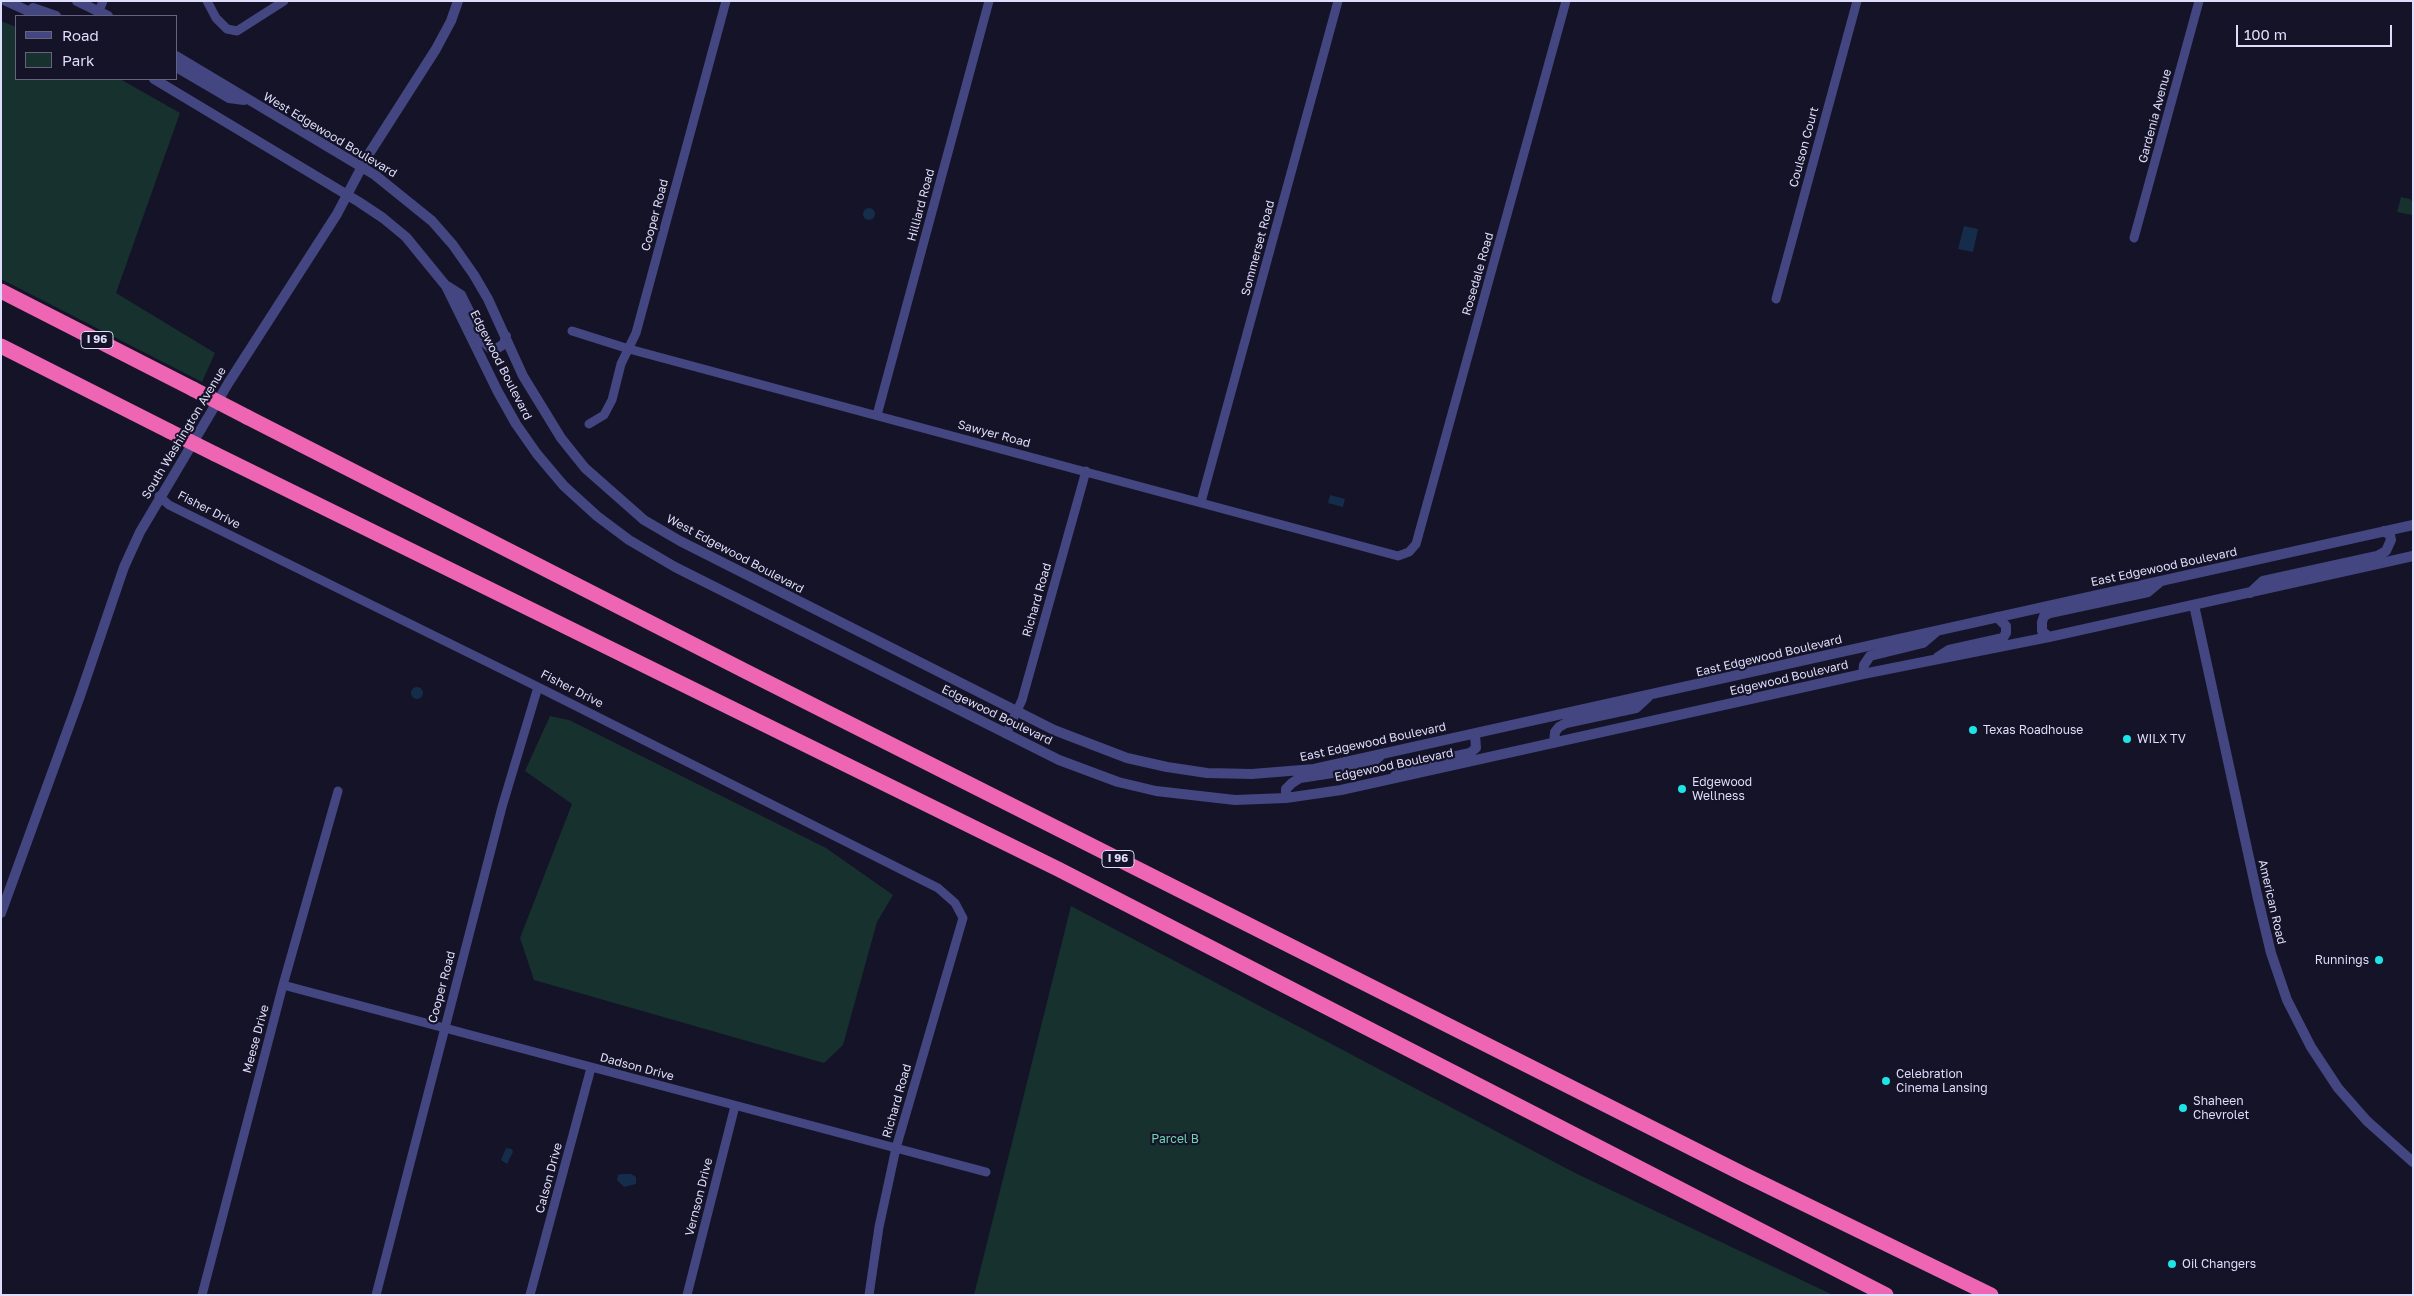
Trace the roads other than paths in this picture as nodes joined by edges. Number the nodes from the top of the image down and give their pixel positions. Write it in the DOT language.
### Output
graph roads {
  1 [pos="6,1"];
  2 [pos="207,1"];
  3 [pos="284,1"];
  4 [pos="458,1"];
  5 [pos="726,1"];
  6 [pos="989,1"];
  7 [pos="1338,1"];
  8 [pos="1566,1"];
  9 [pos="1857,1"];
  10 [pos="2199,1"];
  11 [pos="79,2"];
  12 [pos="24,8"];
  13 [pos="102,11"];
  14 [pos="37,15"];
  15 [pos="54,15"];
  16 [pos="178,57"];
  17 [pos="178,68"];
  18 [pos="164,82"];
  19 [pos="250,101"];
  20 [pos="363,167"];
  21 [pos="346,194"];
  22 [pos="2134,238"];
  23 [pos="446,286"];
  24 [pos="1,290"];
  25 [pos="1776,299"];
  26 [pos="572,331"];
  27 [pos="506,336"];
  28 [pos="1,346"];
  29 [pos="629,348"];
  30 [pos="877,416"];
  31 [pos="589,424"];
  32 [pos="1086,471"];
  33 [pos="159,496"];
  34 [pos="1201,502"];
  35 [pos="2413,525"];
  36 [pos="2384,531"];
  37 [pos="1409,552"];
  38 [pos="2413,556"];
  39 [pos="2163,580"];
  40 [pos="2249,593"];
  41 [pos="2194,605"];
  42 [pos="1996,617"];
  43 [pos="1936,631"];
  44 [pos="2049,637"];
  45 [pos="1931,662"];
  46 [pos="1863,674"];
  47 [pos="538,686"];
  48 [pos="1649,696"];
  49 [pos="1017,712"];
  50 [pos="1006,734"];
  51 [pos="1476,734"];
  52 [pos="1554,743"];
  53 [pos="1381,755"];
  54 [pos="1127,758"];
  55 [pos="1394,778"];
  56 [pos="338,791"];
  57 [pos="1286,798"];
  58 [pos="1,913"];
  59 [pos="963,918"];
  60 [pos="283,985"];
  61 [pos="444,1028"];
  62 [pos="591,1068"];
  63 [pos="735,1106"];
  64 [pos="896,1148"];
  65 [pos="2413,1162"];
  66 [pos="986,1172"];
  67 [pos="202,1295"];
  68 [pos="376,1295"];
  69 [pos="530,1295"];
  70 [pos="687,1295"];
  71 [pos="869,1295"];
  72 [pos="1886,1295"];
  73 [pos="1991,1295"];
  1 -- 12 [label="street"];
  2 -- 3 [label="street"];
  4 -- 20 [label="street, South Washington Avenue"];
  5 -- 29 [label="street, Cooper Road"];
  6 -- 30 [label="street, Hilliard Road"];
  7 -- 34 [label="street, Sommerset Road"];
  8 -- 37 [label="street, Rosedale Road"];
  9 -- 25 [label="street, Coulson Court"];
  10 -- 22 [label="street, Gardenia Avenue"];
  11 -- 13 [label="street"];
  12 -- 14 [label="street"];
  12 -- 15 [label="street"];
  16 -- 19 [label="street, West Edgewood Boulevard"];
  17 -- 19 [label="street"];
  18 -- 21 [label="street, Edgewood Boulevard"];
  19 -- 20 [label="street, West Edgewood Boulevard"];
  20 -- 21 [label="street, South Washington Avenue"];
  20 -- 27 [label="street, West Edgewood Boulevard"];
  21 -- 23 [label="street, Edgewood Boulevard"];
  21 -- 33 [label="street, South Washington Avenue"];
  23 -- 27 [label="street"];
  23 -- 50 [label="street, Edgewood Boulevard"];
  24 -- 73 [label="highway, I 96, bridge"];
  26 -- 29 [label="street, Sawyer Road"];
  27 -- 49 [label="street, West Edgewood Boulevard"];
  28 -- 72 [label="highway, bridge"];
  29 -- 30 [label="street, Sawyer Road"];
  29 -- 31 [label="street, Cooper Road"];
  30 -- 32 [label="street, Sawyer Road"];
  32 -- 34 [label="street, Sawyer Road"];
  32 -- 49 [label="street, Richard Road"];
  33 -- 47 [label="street, Fisher Drive"];
  33 -- 58 [label="street, South Washington Avenue"];
  34 -- 37 [label="street, Sawyer Road"];
  35 -- 36 [label="street, East Edgewood Boulevard"];
  36 -- 39 [label="street, East Edgewood Boulevard"];
  36 -- 40 [label="street"];
  38 -- 40 [label="street"];
  39 -- 42 [label="street, East Edgewood Boulevard"];
  39 -- 44 [label="street"];
  40 -- 41 [label="street"];
  41 -- 44 [label="street"];
  41 -- 65 [label="street, American Road"];
  42 -- 43 [label="street, East Edgewood Boulevard"];
  42 -- 45 [label="street"];
  43 -- 46 [label="street"];
  43 -- 48 [label="street, East Edgewood Boulevard"];
  44 -- 45 [label="street, Edgewood Boulevard"];
  45 -- 46 [label="street, Edgewood Boulevard"];
  46 -- 52 [label="street, Edgewood Boulevard"];
  47 -- 59 [label="street, Fisher Drive"];
  47 -- 61 [label="street, Cooper Road"];
  48 -- 51 [label="street, East Edgewood Boulevard"];
  48 -- 52 [label="street"];
  49 -- 50 [label="street, Richard Road"];
  49 -- 54 [label="street, West Edgewood Boulevard"];
  50 -- 57 [label="street, Edgewood Boulevard"];
  51 -- 53 [label="street, East Edgewood Boulevard"];
  51 -- 55 [label="street"];
  52 -- 55 [label="street, Edgewood Boulevard"];
  53 -- 54 [label="street, East Edgewood Boulevard"];
  53 -- 57 [label="street"];
  55 -- 57 [label="street, Edgewood Boulevard"];
  56 -- 60 [label="street, Meese Drive"];
  59 -- 64 [label="street, Richard Road"];
  60 -- 61 [label="street, Dadson Drive"];
  60 -- 67 [label="street, Meese Drive"];
  61 -- 62 [label="street, Dadson Drive"];
  61 -- 68 [label="street, Cooper Road"];
  62 -- 63 [label="street, Dadson Drive"];
  62 -- 69 [label="street, Calson Drive"];
  63 -- 64 [label="street, Dadson Drive"];
  63 -- 70 [label="street, Vernson Drive"];
  64 -- 66 [label="street, Dadson Drive"];
  64 -- 71 [label="street, Richard Road"];
}
